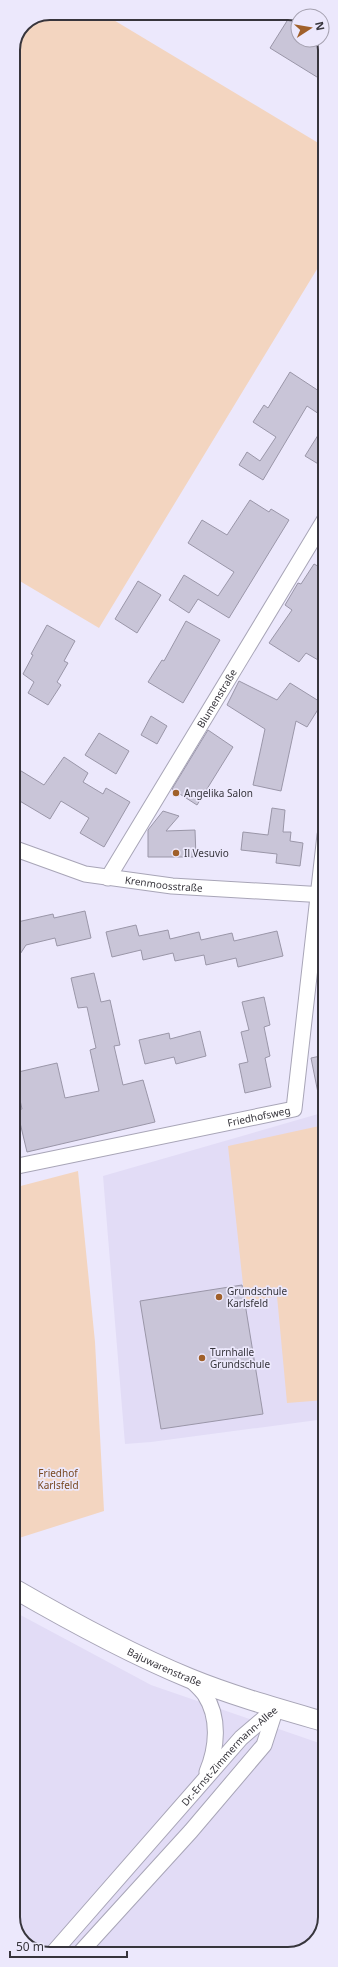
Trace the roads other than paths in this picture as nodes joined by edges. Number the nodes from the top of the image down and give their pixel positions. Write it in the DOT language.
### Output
graph roads {
  1 [pos="318,531"];
  2 [pos="20,851"];
  3 [pos="108,878"];
  4 [pos="318,895"];
  5 [pos="318,926"];
  6 [pos="20,1166"];
  7 [pos="20,1592"];
  8 [pos="189,1679"];
  9 [pos="276,1708"];
  10 [pos="318,1720"];
  11 [pos="204,1780"];
  12 [pos="58,1947"];
  13 [pos="85,1947"];
  1 -- 3 [label="street, Blumenstraße"];
  2 -- 3 [label="street, Krenmoosstraße"];
  3 -- 4 [label="street, Krenmoosstraße"];
  5 -- 6 [label="street, Friedhofsweg"];
  7 -- 8 [label="main road, Bajuwarenstraße"];
  8 -- 9 [label="main road, Bajuwarenstraße"];
  8 -- 11 [label="street"];
  9 -- 10 [label="main road, Bajuwarenstraße"];
  9 -- 11 [label="street, Dr.-Ernst-Zimmermann-Allee"];
  9 -- 13 [label="street, Dr.-Ernst-Zimmermann-Allee"];
  11 -- 12 [label="street, Dr.-Ernst-Zimmermann-Allee"];
}
